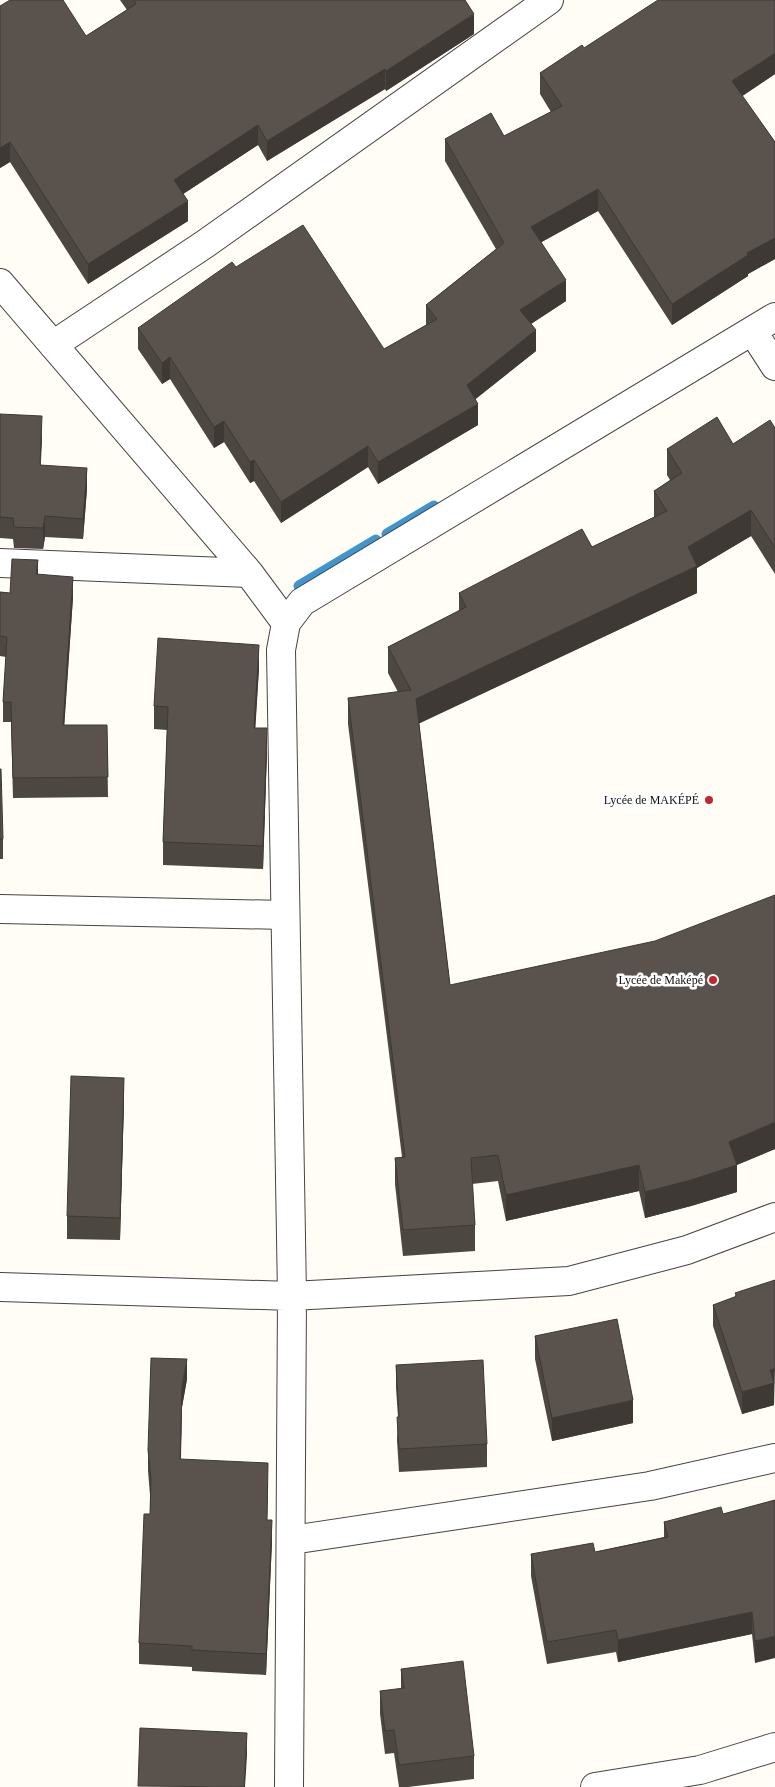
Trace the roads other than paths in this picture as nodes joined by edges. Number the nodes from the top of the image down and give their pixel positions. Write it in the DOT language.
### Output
graph roads {
  1 [pos="549,0"];
  2 [pos="0,283"];
  3 [pos="775,317"];
  4 [pos="753,332"];
  5 [pos="53,345"];
  6 [pos="775,366"];
  7 [pos="0,563"];
  8 [pos="249,573"];
  9 [pos="286,623"];
  10 [pos="0,909"];
  11 [pos="284,916"];
  12 [pos="775,1217"];
  13 [pos="0,1287"];
  14 [pos="292,1296"];
  15 [pos="775,1458"];
  16 [pos="292,1540"];
  17 [pos="775,1747"];
  18 [pos="289,1787"];
  19 [pos="595,1787"];
  1 -- 5 [label="street"];
  2 -- 5 [label="street"];
  3 -- 4 [label="street"];
  4 -- 6 [label="street"];
  4 -- 9 [label="street"];
  5 -- 8 [label="street"];
  7 -- 8 [label="street"];
  8 -- 9 [label="street"];
  9 -- 11 [label="street"];
  10 -- 11 [label="street"];
  11 -- 14 [label="street"];
  12 -- 14 [label="street"];
  13 -- 14 [label="street"];
  14 -- 16 [label="street"];
  15 -- 16 [label="street"];
  16 -- 18 [label="street"];
  17 -- 19 [label="street"];
}
